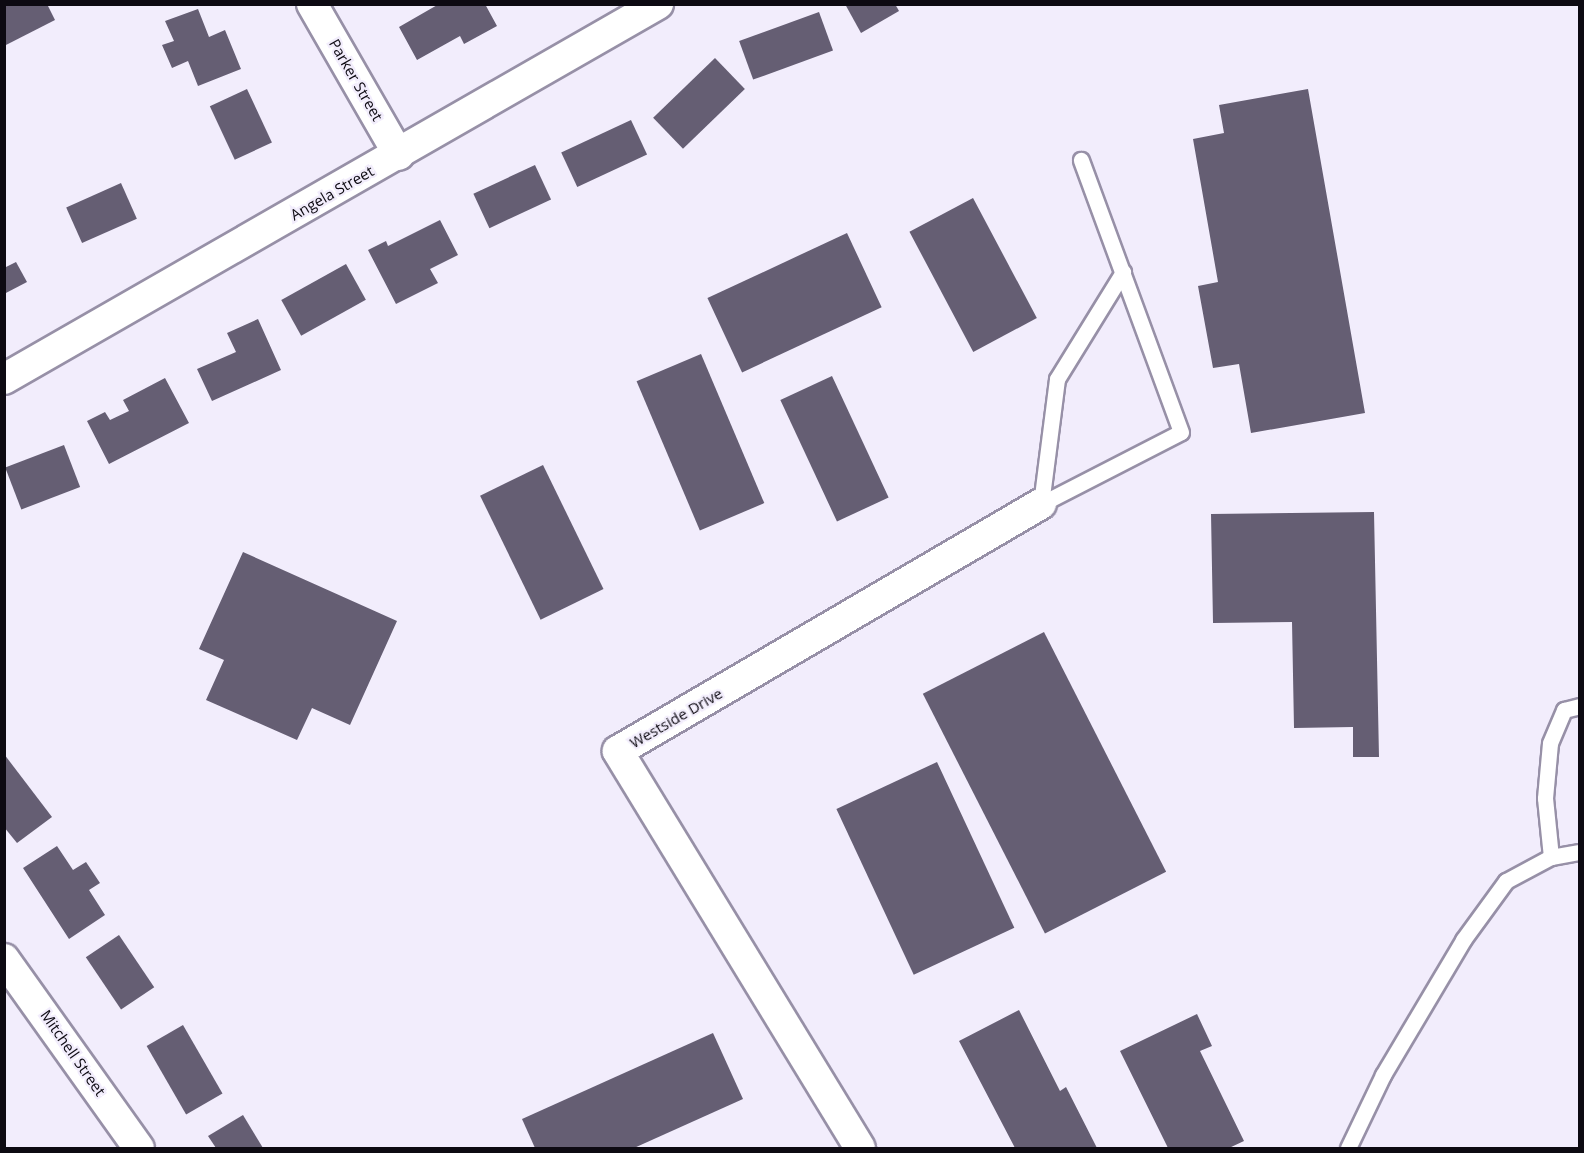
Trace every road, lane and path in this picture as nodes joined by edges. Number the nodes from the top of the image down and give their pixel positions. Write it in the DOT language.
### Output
graph roads {
  1 [pos="312,4"];
  2 [pos="658,4"];
  3 [pos="399,155"];
  4 [pos="1081,160"];
  5 [pos="1123,272"];
  6 [pos="4,379"];
  7 [pos="1041,504"];
  8 [pos="1580,706"];
  9 [pos="1580,852"];
  10 [pos="1551,856"];
  11 [pos="4,959"];
  12 [pos="139,1149"];
  13 [pos="860,1149"];
  14 [pos="1348,1149"];
  1 -- 3 [label="street, Parker Street"];
  2 -- 3 [label="street, Angela Street"];
  3 -- 6 [label="street, Angela Street"];
  4 -- 5 [label="lane"];
  5 -- 7 [label="lane"];
  5 -- 7 [label="lane"];
  7 -- 13 [label="street, Westside Drive"];
  8 -- 10 [label="lane"];
  9 -- 10 [label="lane"];
  10 -- 14 [label="lane"];
  11 -- 12 [label="street, Mitchell Street"];
}
